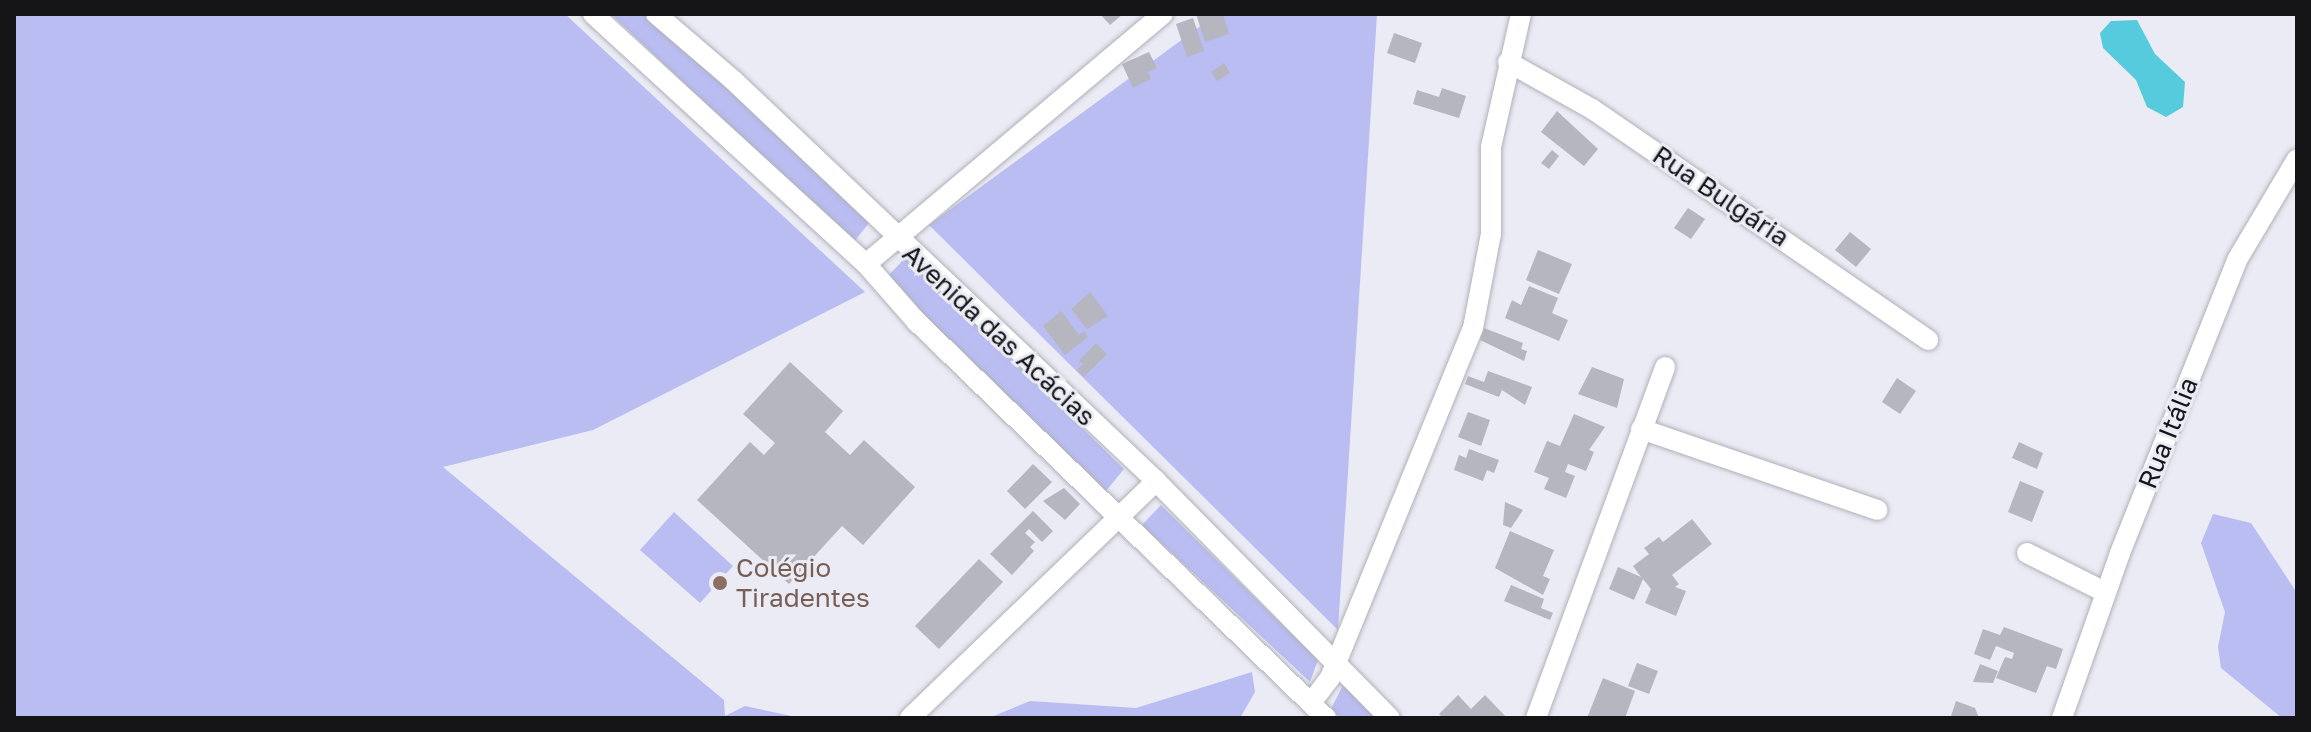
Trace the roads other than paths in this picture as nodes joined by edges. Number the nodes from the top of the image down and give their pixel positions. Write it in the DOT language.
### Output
graph roads {
  1 [pos="593,14"];
  2 [pos="656,14"];
  3 [pos="1163,14"];
  4 [pos="1521,14"];
  5 [pos="1508,62"];
  6 [pos="2297,159"];
  7 [pos="895,237"];
  8 [pos="866,264"];
  9 [pos="1928,340"];
  10 [pos="1665,367"];
  11 [pos="1641,429"];
  12 [pos="1156,481"];
  13 [pos="1878,510"];
  14 [pos="1118,514"];
  15 [pos="2027,553"];
  16 [pos="2105,592"];
  17 [pos="1332,671"];
  18 [pos="1311,711"];
  19 [pos="910,718"];
  20 [pos="1326,718"];
  21 [pos="1390,718"];
  22 [pos="1536,718"];
  23 [pos="2062,718"];
  1 -- 8 [label="street, Avenida das Acácias"];
  2 -- 7 [label="street, Avenida das Acácias"];
  3 -- 7 [label="street"];
  4 -- 5 [label="street"];
  5 -- 9 [label="street, Rua Bulgária"];
  5 -- 17 [label="street"];
  6 -- 16 [label="street, Rua Itália"];
  7 -- 8 [label="street"];
  7 -- 12 [label="street, Avenida das Acácias"];
  8 -- 14 [label="street, Avenida das Acácias"];
  10 -- 11 [label="street"];
  11 -- 13 [label="street"];
  11 -- 22 [label="street"];
  12 -- 14 [label="street"];
  12 -- 17 [label="street, Avenida das Acácias"];
  14 -- 18 [label="street, Avenida das Acácias"];
  14 -- 19 [label="street"];
  15 -- 16 [label="street"];
  16 -- 23 [label="street, Rua Itália"];
  17 -- 18 [label="street"];
  17 -- 21 [label="street, Avenida das Acácias"];
  18 -- 20 [label="street, Avenida das Acácias"];
}
